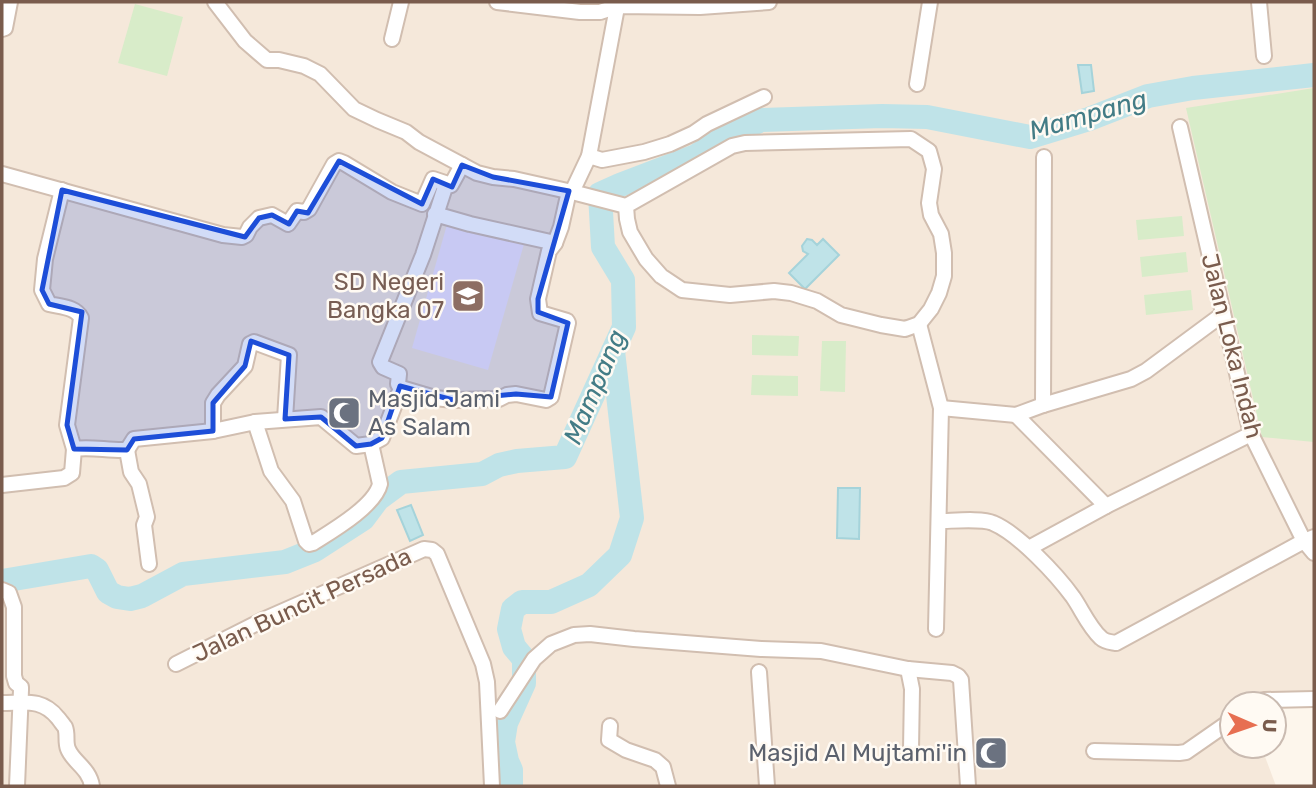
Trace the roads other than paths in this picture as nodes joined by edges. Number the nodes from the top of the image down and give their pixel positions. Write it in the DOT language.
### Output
graph roads {
  1 [pos="10,2"];
  2 [pos="215,2"];
  3 [pos="401,2"];
  4 [pos="497,2"];
  5 [pos="769,2"];
  6 [pos="930,2"];
  7 [pos="1259,2"];
  8 [pos="618,4"];
  9 [pos="2,29"];
  10 [pos="391,39"];
  11 [pos="1264,56"];
  12 [pos="917,84"];
  13 [pos="764,97"];
  14 [pos="1180,127"];
  15 [pos="1044,157"];
  16 [pos="586,162"];
  17 [pos="462,165"];
  18 [pos="2,174"];
  19 [pos="446,184"];
  20 [pos="62,190"];
  21 [pos="575,191"];
  22 [pos="620,204"];
  23 [pos="435,214"];
  24 [pos="555,243"];
  25 [pos="1223,314"];
  26 [pos="919,324"];
  27 [pos="401,388"];
  28 [pos="1043,405"];
  29 [pos="941,408"];
  30 [pos="1016,415"];
  31 [pos="285,419"];
  32 [pos="255,422"];
  33 [pos="214,430"];
  34 [pos="1251,434"];
  35 [pos="371,444"];
  36 [pos="74,449"];
  37 [pos="127,450"];
  38 [pos="2,485"];
  39 [pos="1106,506"];
  40 [pos="939,521"];
  41 [pos="1309,539"];
  42 [pos="1029,548"];
  43 [pos="1314,553"];
  44 [pos="149,564"];
  45 [pos="2,590"];
  46 [pos="936,629"];
  47 [pos="176,664"];
  48 [pos="908,669"];
  49 [pos="760,673"];
  50 [pos="1314,699"];
  51 [pos="1288,700"];
  52 [pos="2,703"];
  53 [pos="20,703"];
  54 [pos="500,711"];
  55 [pos="610,726"];
  56 [pos="1218,730"];
  57 [pos="911,749"];
  58 [pos="1094,751"];
  59 [pos="17,786"];
  60 [pos="92,786"];
  61 [pos="492,786"];
  62 [pos="668,786"];
  63 [pos="767,786"];
  64 [pos="968,786"];
  1 -- 9 [label="street"];
  2 -- 17 [label="street"];
  3 -- 10 [label="street"];
  4 -- 8 [label="street"];
  5 -- 8 [label="street"];
  6 -- 12 [label="street"];
  7 -- 11 [label="street"];
  8 -- 16 [label="street"];
  13 -- 16 [label="street"];
  14 -- 25 [label="street, Jalan Loka Indah"];
  15 -- 28 [label="street"];
  16 -- 21 [label="street"];
  17 -- 19 [label="street"];
  17 -- 21 [label="street"];
  18 -- 20 [label="street"];
  19 -- 20 [label="street"];
  19 -- 23 [label="street"];
  20 -- 36 [label="street"];
  21 -- 22 [label="street"];
  21 -- 24 [label="street"];
  22 -- 26 [label="street"];
  22 -- 26 [label="street"];
  23 -- 24 [label="street"];
  23 -- 27 [label="street"];
  24 -- 27 [label="street"];
  25 -- 28 [label="street"];
  25 -- 34 [label="street, Jalan Loka Indah"];
  26 -- 29 [label="street"];
  27 -- 35 [label="street"];
  28 -- 30 [label="street"];
  29 -- 30 [label="street"];
  29 -- 40 [label="street"];
  30 -- 39 [label="street"];
  31 -- 32 [label="street"];
  31 -- 33 [label="street"];
  31 -- 35 [label="street"];
  32 -- 33 [label="street"];
  32 -- 35 [label="street"];
  33 -- 37 [label="street"];
  34 -- 39 [label="street"];
  34 -- 41 [label="street, Jalan Loka Indah"];
  36 -- 37 [label="street"];
  36 -- 38 [label="street"];
  37 -- 44 [label="street"];
  39 -- 42 [label="street"];
  40 -- 42 [label="street"];
  40 -- 46 [label="street"];
  41 -- 42 [label="street"];
  41 -- 43 [label="street, Jalan Loka Indah"];
  45 -- 53 [label="street"];
  47 -- 61 [label="street, Jalan Buncit Persada"];
  48 -- 54 [label="street"];
  48 -- 57 [label="street"];
  48 -- 64 [label="street"];
  49 -- 63 [label="street"];
  50 -- 51 [label="street"];
  52 -- 53 [label="street"];
  53 -- 59 [label="street"];
  53 -- 60 [label="street"];
  55 -- 62 [label="street"];
  56 -- 58 [label="street"];
}
